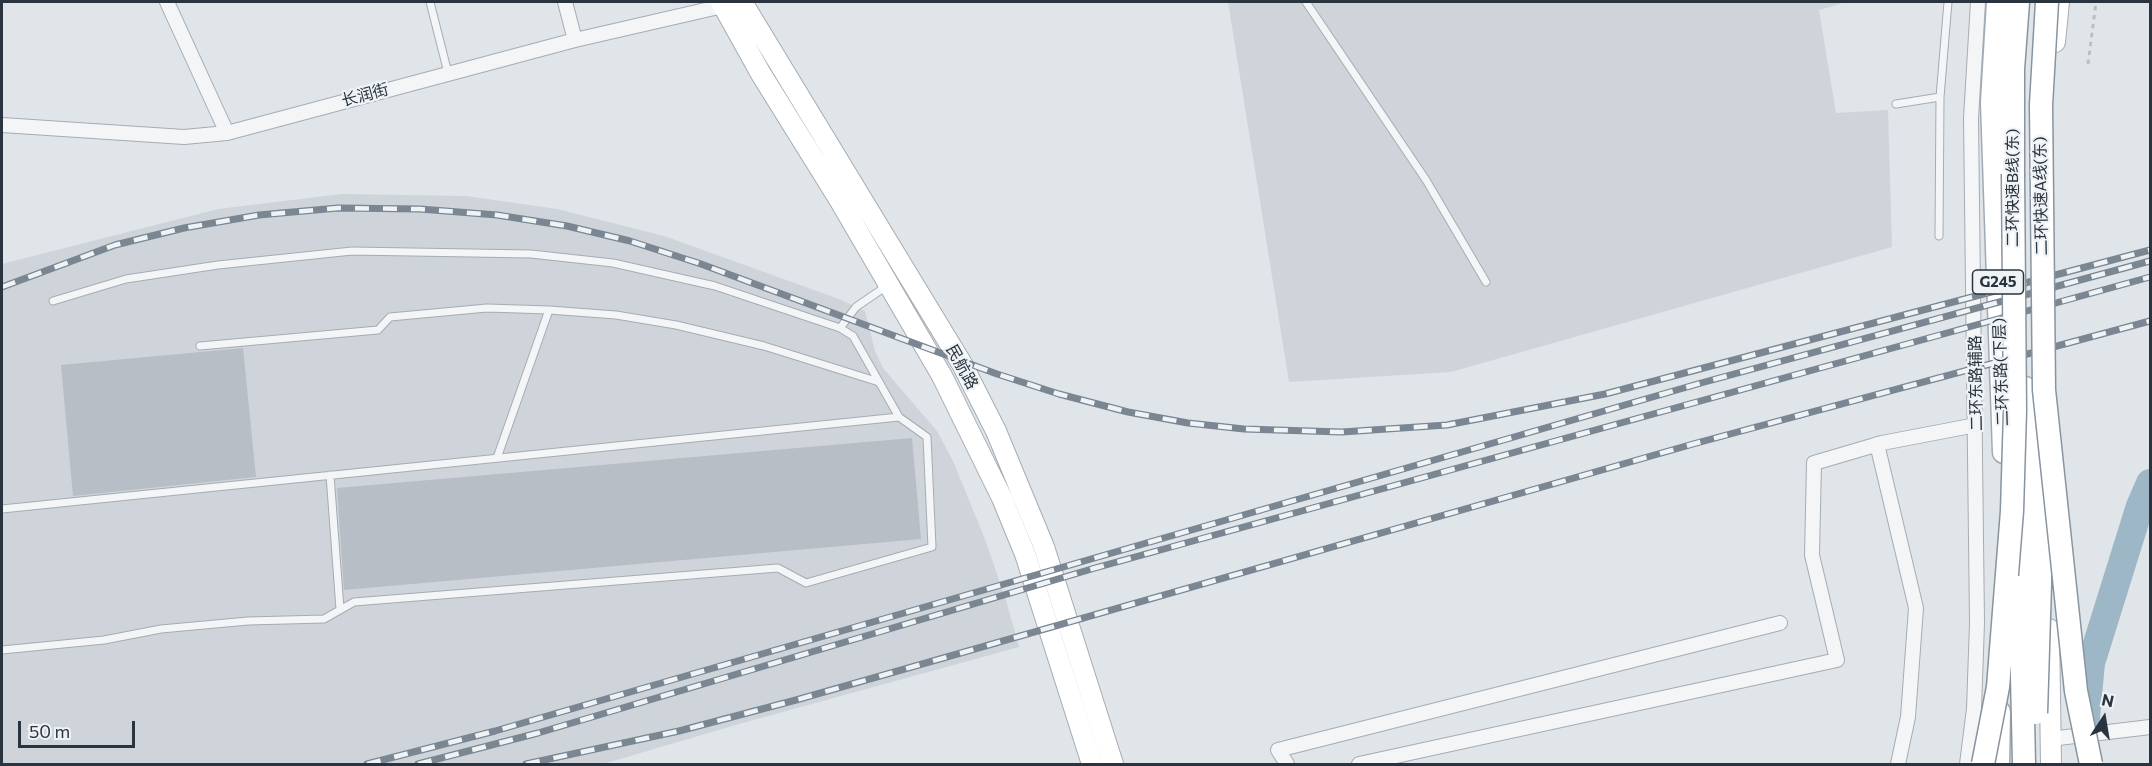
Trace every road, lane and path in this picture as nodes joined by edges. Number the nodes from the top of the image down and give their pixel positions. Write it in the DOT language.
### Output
graph roads {
  1 [pos="167,2"];
  2 [pos="430,2"];
  3 [pos="565,2"];
  4 [pos="1306,2"];
  5 [pos="1948,2"];
  6 [pos="1978,2"];
  7 [pos="1998,2"];
  8 [pos="2019,2"];
  9 [pos="2047,2"];
  10 [pos="2059,2"];
  11 [pos="2096,2"];
  12 [pos="728,3"];
  13 [pos="575,40"];
  14 [pos="2088,64"];
  15 [pos="448,73"];
  16 [pos="1940,97"];
  17 [pos="1896,104"];
  18 [pos="2,125"];
  19 [pos="227,133"];
  20 [pos="1939,236"];
  21 [pos="1486,282"];
  22 [pos="888,285"];
  23 [pos="53,301"];
  24 [pos="549,310"];
  25 [pos="840,328"];
  26 [pos="200,346"];
  27 [pos="879,382"];
  28 [pos="2043,390"];
  29 [pos="2015,411"];
  30 [pos="899,417"];
  31 [pos="1976,425"];
  32 [pos="1877,444"];
  33 [pos="497,458"];
  34 [pos="330,475"];
  35 [pos="2,509"];
  36 [pos="2025,559"];
  37 [pos="2002,564"];
  38 [pos="340,609"];
  39 [pos="1780,623"];
  40 [pos="2,650"];
  41 [pos="2151,728"];
  42 [pos="2057,738"];
  43 [pos="1092,765"];
  44 [pos="1113,765"];
  45 [pos="1287,765"];
  46 [pos="1359,765"];
  47 [pos="1898,765"];
  48 [pos="1967,765"];
  49 [pos="1982,765"];
  50 [pos="1998,765"];
  51 [pos="2023,765"];
  52 [pos="2029,765"];
  53 [pos="2034,765"];
  54 [pos="2051,765"];
  55 [pos="2091,765"];
  1 -- 19 [label="street"];
  2 -- 15 [label="lane"];
  3 -- 13 [label="street"];
  4 -- 21 [label="lane"];
  5 -- 16 [label="lane"];
  6 -- 31 [label="street, 二环东路辅路"];
  7 -- 37 [label="main road, 二环东路(下层) / G245"];
  8 -- 29 [label="main road, 二环快速B线(东), bridge"];
  8 -- 36 [label="main road, 二环东路(下层) / G245"];
  9 -- 28 [label="main road, 二环快速A线(东), bridge"];
  10 -- 42 [label="main road"];
  11 -- 14 [label="path"];
  12 -- 13 [label="street, 长润街"];
  12 -- 22 [label="main road, 民航路"];
  12 -- 44 [label="main road, 民航路"];
  13 -- 15 [label="street, 长润街"];
  15 -- 19 [label="street, 长润街"];
  16 -- 17 [label="lane"];
  16 -- 20 [label="lane"];
  18 -- 19 [label="street, 长润街"];
  22 -- 25 [label="lane"];
  22 -- 43 [label="main road, 民航路"];
  23 -- 25 [label="lane"];
  24 -- 26 [label="lane"];
  24 -- 27 [label="lane"];
  24 -- 33 [label="lane"];
  25 -- 27 [label="lane"];
  27 -- 30 [label="lane"];
  28 -- 52 [label="main road, bridge"];
  28 -- 55 [label="main road, bridge"];
  29 -- 49 [label="main road, bridge"];
  29 -- 51 [label="main road, bridge"];
  30 -- 33 [label="lane"];
  30 -- 38 [label="lane"];
  31 -- 32 [label="street"];
  31 -- 48 [label="street, 二环东路辅路"];
  32 -- 46 [label="street"];
  32 -- 47 [label="street"];
  33 -- 34 [label="lane"];
  34 -- 35 [label="lane"];
  34 -- 38 [label="lane"];
  36 -- 51 [label="main road, G245"];
  36 -- 53 [label="main road"];
  37 -- 49 [label="main road, G245"];
  37 -- 50 [label="main road"];
  38 -- 40 [label="lane"];
  39 -- 45 [label="street"];
  41 -- 42 [label="street"];
  42 -- 54 [label="main road"];
}
